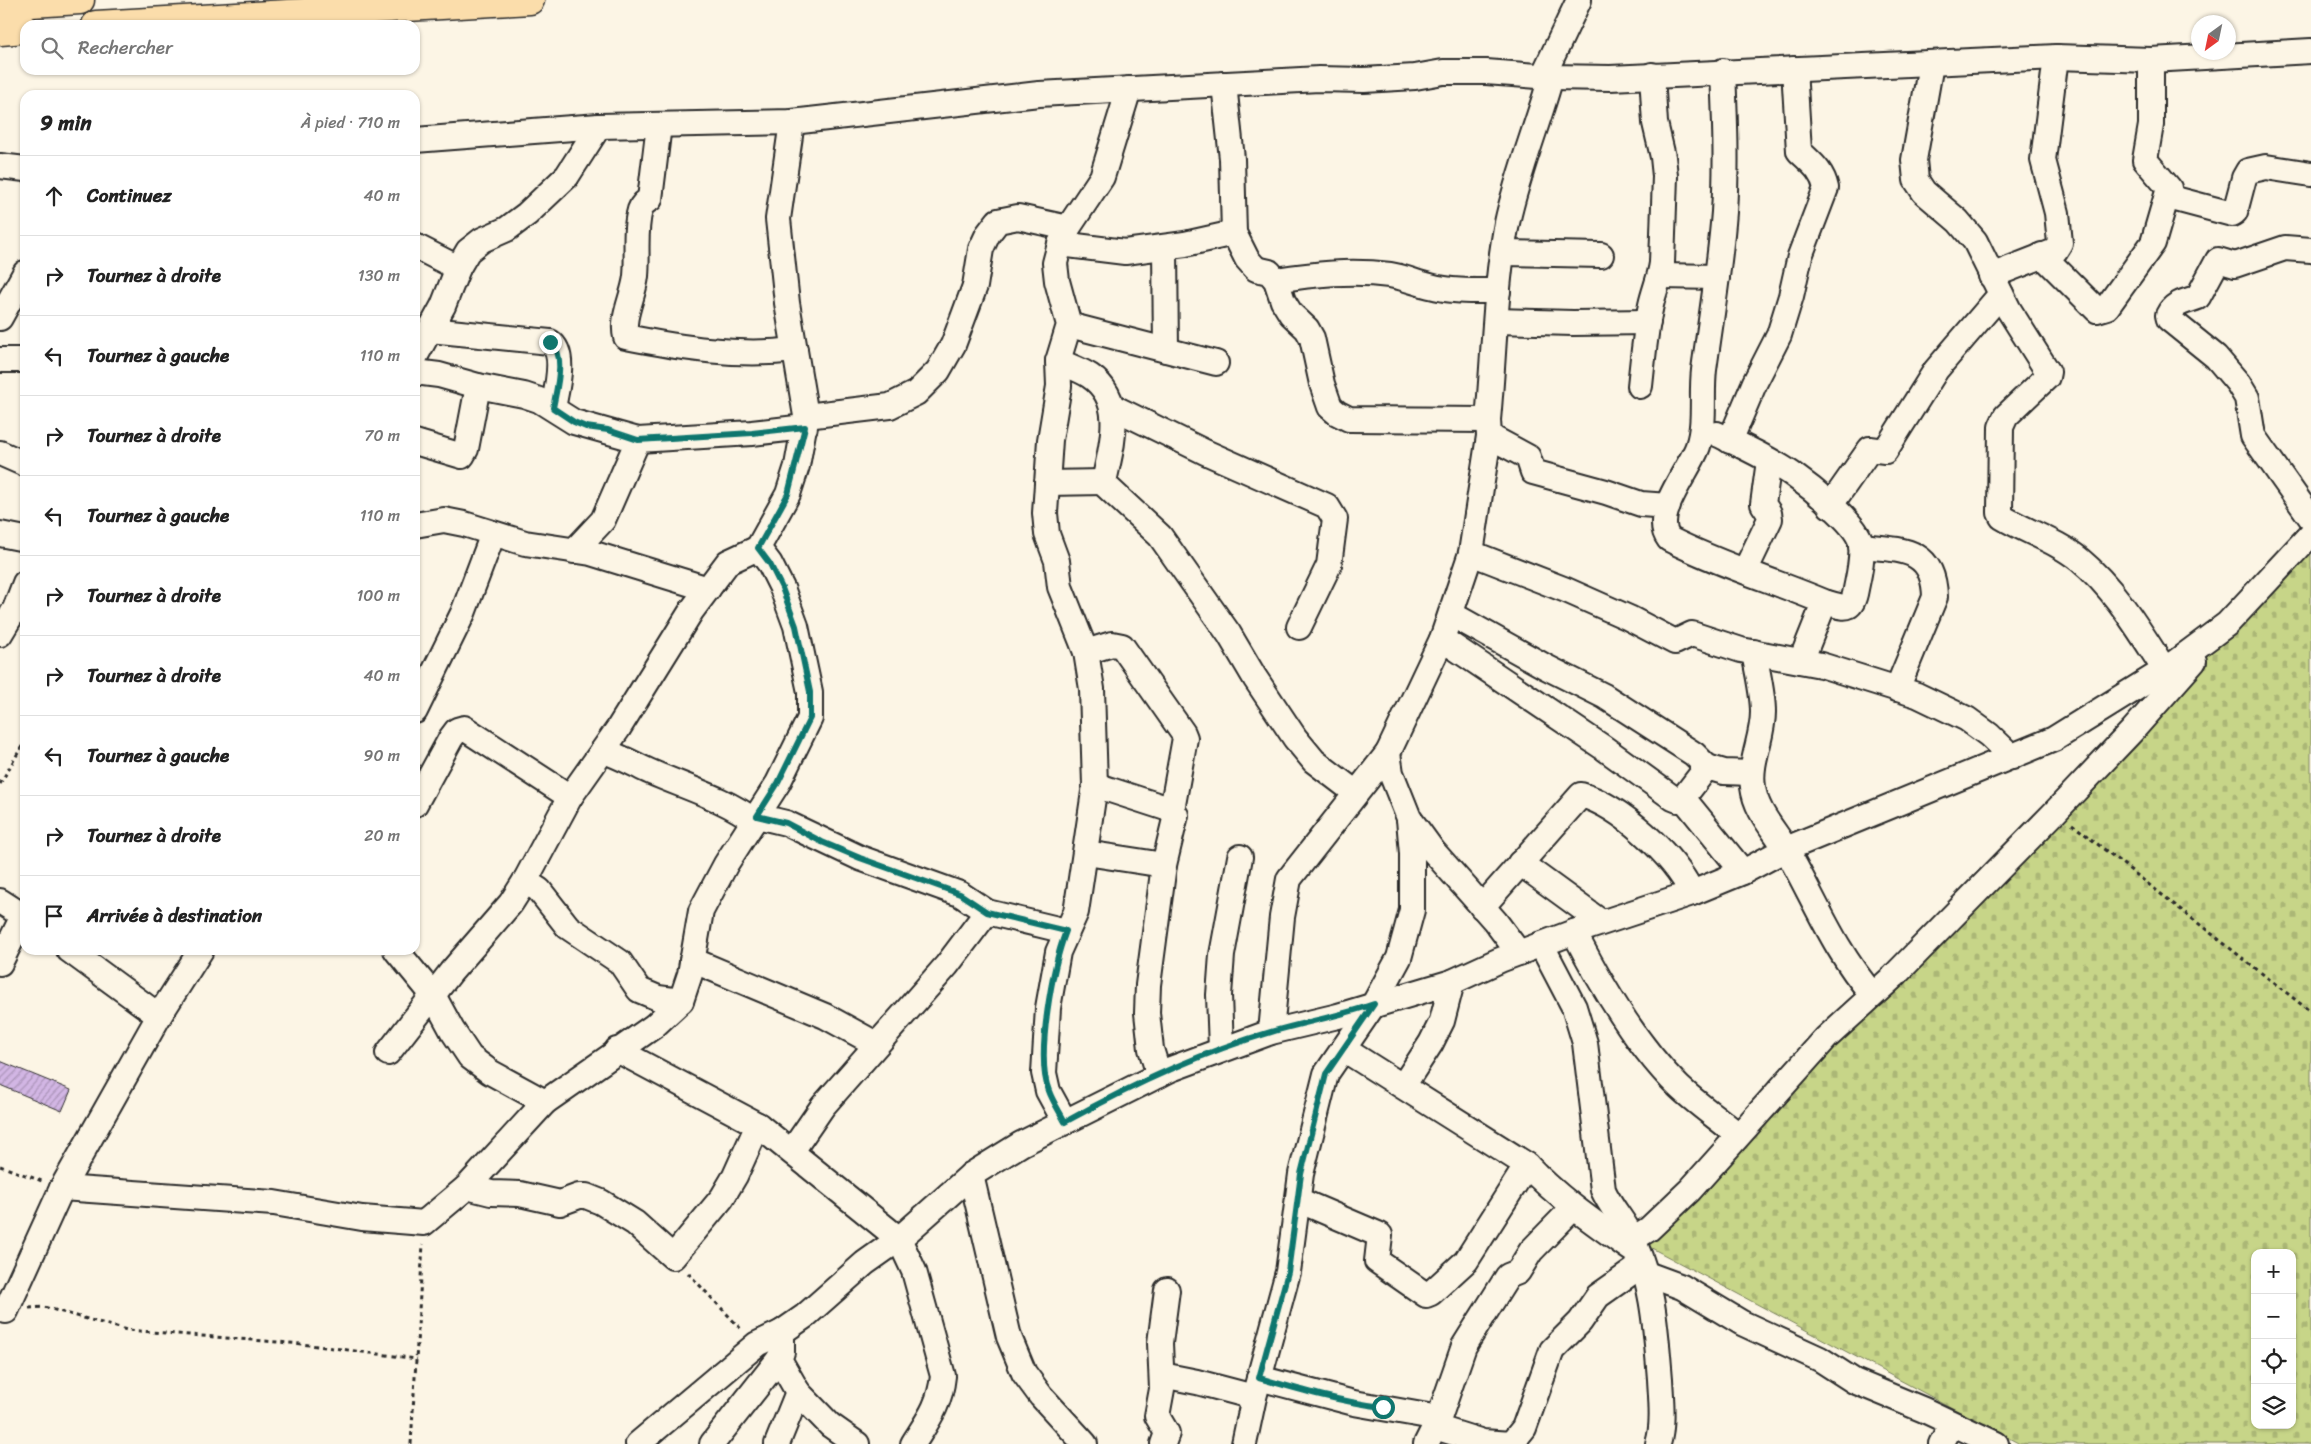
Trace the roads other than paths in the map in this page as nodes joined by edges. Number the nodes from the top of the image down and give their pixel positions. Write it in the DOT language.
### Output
graph roads {
  1 [pos="80,0"];
  2 [pos="530,0"];
  3 [pos="1579,0"];
  4 [pos="0,6"];
  5 [pos="183,20"];
  6 [pos="20,29"];
  7 [pos="0,31"];
  8 [pos="2311,51"];
  9 [pos="2056,57"];
  10 [pos="2152,60"];
  11 [pos="1930,64"];
  12 [pos="1794,69"];
  13 [pos="1723,72"];
  14 [pos="1652,75"];
  15 [pos="1547,76"];
  16 [pos="1224,84"];
  17 [pos="1129,89"];
  18 [pos="792,122"];
  19 [pos="659,125"];
  20 [pos="599,126"];
  21 [pos="420,140"];
  22 [pos="0,166"];
  23 [pos="20,168"];
  24 [pos="2311,174"];
  25 [pos="2168,198"];
  26 [pos="1234,233"];
  27 [pos="1064,236"];
  28 [pos="1165,248"];
  29 [pos="420,249"];
  30 [pos="2311,250"];
  31 [pos="1502,253"];
  32 [pos="1601,255"];
  33 [pos="2042,256"];
  34 [pos="458,268"];
  35 [pos="1661,276"];
  36 [pos="1717,277"];
  37 [pos="1276,280"];
  38 [pos="20,282"];
  39 [pos="1996,285"];
  40 [pos="1498,291"];
  41 [pos="0,318"];
  42 [pos="1497,321"];
  43 [pos="1648,322"];
  44 [pos="1069,325"];
  45 [pos="430,330"];
  46 [pos="420,347"];
  47 [pos="795,350"];
  48 [pos="1166,350"];
  49 [pos="0,360"];
  50 [pos="20,360"];
  51 [pos="1058,361"];
  52 [pos="1216,362"];
  53 [pos="420,373"];
  54 [pos="478,386"];
  55 [pos="1640,386"];
  56 [pos="1113,407"];
  57 [pos="553,408"];
  58 [pos="806,421"];
  59 [pos="1702,427"];
  60 [pos="1489,428"];
  61 [pos="638,440"];
  62 [pos="1730,440"];
  63 [pos="420,443"];
  64 [pos="0,453"];
  65 [pos="1769,461"];
  66 [pos="20,462"];
  67 [pos="1104,482"];
  68 [pos="1047,483"];
  69 [pos="1668,506"];
  70 [pos="1830,506"];
  71 [pos="2311,518"];
  72 [pos="420,524"];
  73 [pos="0,534"];
  74 [pos="493,534"];
  75 [pos="2311,534"];
  76 [pos="20,538"];
  77 [pos="1861,546"];
  78 [pos="758,548"];
  79 [pos="574,551"];
  80 [pos="1470,553"];
  81 [pos="1745,571"];
  82 [pos="708,589"];
  83 [pos="20,596"];
  84 [pos="1827,603"];
  85 [pos="1451,614"];
  86 [pos="2227,624"];
  87 [pos="1299,628"];
  88 [pos="0,634"];
  89 [pos="1442,639"];
  90 [pos="1086,652"];
  91 [pos="1754,652"];
  92 [pos="1801,661"];
  93 [pos="2165,670"];
  94 [pos="423,672"];
  95 [pos="420,687"];
  96 [pos="1897,689"];
  97 [pos="603,751"];
  98 [pos="1388,753"];
  99 [pos="2012,757"];
  100 [pos="1707,767"];
  101 [pos="1751,773"];
  102 [pos="1095,785"];
  103 [pos="1356,793"];
  104 [pos="420,795"];
  105 [pos="570,797"];
  106 [pos="1683,798"];
  107 [pos="1172,810"];
  108 [pos="755,818"];
  109 [pos="1409,818"];
  110 [pos="1786,849"];
  111 [pos="1086,853"];
  112 [pos="1240,857"];
  113 [pos="1520,863"];
  114 [pos="1164,865"];
  115 [pos="1743,872"];
  116 [pos="525,881"];
  117 [pos="1692,893"];
  118 [pos="0,901"];
  119 [pos="1482,906"];
  120 [pos="987,912"];
  121 [pos="20,914"];
  122 [pos="1601,922"];
  123 [pos="20,925"];
  124 [pos="1066,931"];
  125 [pos="1574,932"];
  126 [pos="1541,944"];
  127 [pos="1519,953"];
  128 [pos="76,955"];
  129 [pos="198,955"];
  130 [pos="400,955"];
  131 [pos="692,960"];
  132 [pos="0,963"];
  133 [pos="1452,982"];
  134 [pos="1872,994"];
  135 [pos="433,995"];
  136 [pos="681,1001"];
  137 [pos="1374,1004"];
  138 [pos="159,1016"];
  139 [pos="1271,1032"];
  140 [pos="876,1044"];
  141 [pos="1221,1049"];
  142 [pos="617,1050"];
  143 [pos="1345,1050"];
  144 [pos="388,1054"];
  145 [pos="1158,1075"];
  146 [pos="1404,1086"];
  147 [pos="545,1102"];
  148 [pos="1065,1122"];
  149 [pos="758,1124"];
  150 [pos="1738,1135"];
  151 [pos="792,1151"];
  152 [pos="1527,1165"];
  153 [pos="972,1175"];
  154 [pos="466,1187"];
  155 [pos="62,1188"];
  156 [pos="1298,1200"];
  157 [pos="1574,1208"];
  158 [pos="898,1239"];
  159 [pos="1639,1257"];
  160 [pos="1167,1290"];
  161 [pos="6,1310"];
  162 [pos="782,1332"];
  163 [pos="779,1359"];
  164 [pos="1162,1375"];
  165 [pos="1257,1388"];
  166 [pos="798,1392"];
  167 [pos="1433,1430"];
  168 [pos="1947,1434"];
  169 [pos="1243,1443"];
  170 [pos="638,1444"];
  171 [pos="712,1444"];
  172 [pos="777,1444"];
  173 [pos="856,1444"];
  174 [pos="913,1444"];
  175 [pos="1085,1444"];
  176 [pos="1163,1444"];
  177 [pos="1512,1444"];
  178 [pos="1658,1444"];
  179 [pos="1996,1444"];
  1 -- 4 [label="main road"];
  2 -- 5 [label="main road"];
  3 -- 15 [label="street"];
  6 -- 7 [label="main road"];
  8 -- 10 [label="street"];
  9 -- 10 [label="street"];
  9 -- 11 [label="street"];
  9 -- 33 [label="street"];
  10 -- 25 [label="street"];
  11 -- 12 [label="street"];
  11 -- 39 [label="street"];
  12 -- 13 [label="street"];
  12 -- 62 [label="street"];
  13 -- 14 [label="street"];
  13 -- 36 [label="street"];
  14 -- 15 [label="street"];
  14 -- 35 [label="street"];
  15 -- 16 [label="street"];
  15 -- 31 [label="street"];
  16 -- 17 [label="street"];
  16 -- 26 [label="street"];
  17 -- 18 [label="street"];
  17 -- 27 [label="street"];
  18 -- 19 [label="street"];
  18 -- 47 [label="street"];
  19 -- 20 [label="street"];
  19 -- 47 [label="street"];
  20 -- 21 [label="street"];
  20 -- 34 [label="street"];
  22 -- 23 [label="street"];
  24 -- 25 [label="street"];
  25 -- 33 [label="street"];
  26 -- 28 [label="street"];
  26 -- 37 [label="street"];
  27 -- 28 [label="street"];
  27 -- 44 [label="street"];
  27 -- 58 [label="street"];
  28 -- 48 [label="street"];
  29 -- 34 [label="street"];
  30 -- 71 [label="street"];
  31 -- 32 [label="street"];
  31 -- 40 [label="street"];
  33 -- 39 [label="street"];
  34 -- 45 [label="street"];
  35 -- 36 [label="street"];
  35 -- 43 [label="street"];
  36 -- 59 [label="street"];
  37 -- 40 [label="street"];
  37 -- 60 [label="street"];
  38 -- 41 [label="street"];
  39 -- 70 [label="street"];
  39 -- 93 [label="street"];
  40 -- 42 [label="street"];
  42 -- 43 [label="street"];
  42 -- 60 [label="street"];
  43 -- 55 [label="street"];
  44 -- 48 [label="street"];
  44 -- 51 [label="street"];
  45 -- 46 [label="street"];
  45 -- 57 [label="street"];
  47 -- 58 [label="street"];
  48 -- 52 [label="street"];
  49 -- 50 [label="street"];
  51 -- 56 [label="street"];
  51 -- 68 [label="street"];
  53 -- 54 [label="street"];
  54 -- 57 [label="street"];
  54 -- 63 [label="street"];
  56 -- 67 [label="street"];
  56 -- 87 [label="street"];
  57 -- 61 [label="street"];
  58 -- 61 [label="street"];
  58 -- 78 [label="street"];
  59 -- 62 [label="street"];
  59 -- 69 [label="street"];
  60 -- 69 [label="street"];
  60 -- 80 [label="street"];
  61 -- 79 [label="street"];
  62 -- 65 [label="street"];
  64 -- 66 [label="street"];
  65 -- 70 [label="street"];
  65 -- 81 [label="street"];
  67 -- 68 [label="street"];
  67 -- 103 [label="street"];
  68 -- 90 [label="street"];
  69 -- 81 [label="street"];
  70 -- 77 [label="street"];
  72 -- 74 [label="street"];
  73 -- 76 [label="street"];
  74 -- 79 [label="street"];
  74 -- 94 [label="street"];
  75 -- 86 [label="street"];
  77 -- 84 [label="street"];
  77 -- 96 [label="street"];
  78 -- 82 [label="street"];
  78 -- 108 [label="street"];
  79 -- 82 [label="street"];
  80 -- 85 [label="street"];
  80 -- 91 [label="street"];
  81 -- 84 [label="street"];
  82 -- 97 [label="street"];
  83 -- 88 [label="street"];
  84 -- 92 [label="street"];
  85 -- 89 [label="street"];
  85 -- 100 [label="street"];
  86 -- 93 [label="street"];
  86 -- 134 [label="street"];
  89 -- 98 [label="street"];
  89 -- 106 [label="street"];
  90 -- 102 [label="street"];
  90 -- 107 [label="street"];
  91 -- 92 [label="street"];
  91 -- 101 [label="street"];
  92 -- 96 [label="street"];
  93 -- 99 [label="street"];
  94 -- 95 [label="street"];
  96 -- 99 [label="street"];
  97 -- 105 [label="street"];
  97 -- 108 [label="street"];
  98 -- 103 [label="street"];
  98 -- 109 [label="street"];
  99 -- 110 [label="street"];
  100 -- 101 [label="street"];
  100 -- 106 [label="street"];
  101 -- 110 [label="street"];
  102 -- 107 [label="street"];
  102 -- 111 [label="street"];
  103 -- 139 [label="street"];
  104 -- 105 [label="street"];
  105 -- 116 [label="street"];
  106 -- 115 [label="street"];
  107 -- 114 [label="street"];
  108 -- 120 [label="street"];
  108 -- 131 [label="street"];
  109 -- 119 [label="street"];
  109 -- 137 [label="street"];
  110 -- 115 [label="street"];
  110 -- 134 [label="street"];
  111 -- 114 [label="street"];
  111 -- 124 [label="street"];
  112 -- 141 [label="street"];
  113 -- 117 [label="street"];
  113 -- 119 [label="street"];
  113 -- 122 [label="street"];
  114 -- 145 [label="street"];
  115 -- 117 [label="street"];
  116 -- 135 [label="street"];
  116 -- 136 [label="street"];
  117 -- 122 [label="street"];
  118 -- 121 [label="street"];
  119 -- 127 [label="street"];
  120 -- 124 [label="street"];
  120 -- 140 [label="street"];
  122 -- 125 [label="street"];
  123 -- 132 [label="street"];
  124 -- 148 [label="street"];
  125 -- 126 [label="street"];
  125 -- 150 [label="street"];
  126 -- 127 [label="street"];
  126 -- 159 [label="street"];
  127 -- 133 [label="street"];
  128 -- 138 [label="street"];
  129 -- 138 [label="street"];
  130 -- 135 [label="street"];
  131 -- 136 [label="street"];
  131 -- 140 [label="street"];
  133 -- 137 [label="street"];
  133 -- 146 [label="street"];
  134 -- 150 [label="street"];
  135 -- 144 [label="street"];
  135 -- 147 [label="street"];
  136 -- 142 [label="street"];
  137 -- 139 [label="street"];
  137 -- 143 [label="street"];
  138 -- 155 [label="street"];
  139 -- 141 [label="street"];
  140 -- 151 [label="street"];
  141 -- 145 [label="street"];
  142 -- 147 [label="street"];
  142 -- 149 [label="street"];
  143 -- 146 [label="street"];
  143 -- 156 [label="street"];
  145 -- 148 [label="street"];
  146 -- 152 [label="street"];
  147 -- 154 [label="street"];
  148 -- 153 [label="street"];
  149 -- 151 [label="street"];
  149 -- 154 [label="street"];
  150 -- 159 [label="street"];
  151 -- 158 [label="street"];
  152 -- 156 [label="street"];
  152 -- 157 [label="street"];
  153 -- 158 [label="street"];
  153 -- 175 [label="street"];
  154 -- 155 [label="street"];
  155 -- 161 [label="street"];
  156 -- 165 [label="street"];
  157 -- 159 [label="street"];
  157 -- 167 [label="street"];
  158 -- 162 [label="street"];
  158 -- 174 [label="street"];
  159 -- 168 [label="street"];
  159 -- 177 [label="street"];
  159 -- 178 [label="street"];
  160 -- 164 [label="street"];
  162 -- 163 [label="street"];
  162 -- 170 [label="street"];
  163 -- 166 [label="street"];
  163 -- 171 [label="street"];
  164 -- 165 [label="street"];
  164 -- 176 [label="street"];
  165 -- 167 [label="street"];
  165 -- 169 [label="street"];
  166 -- 172 [label="street"];
  166 -- 173 [label="street"];
  167 -- 177 [label="street"];
  168 -- 179 [label="street"];
}
